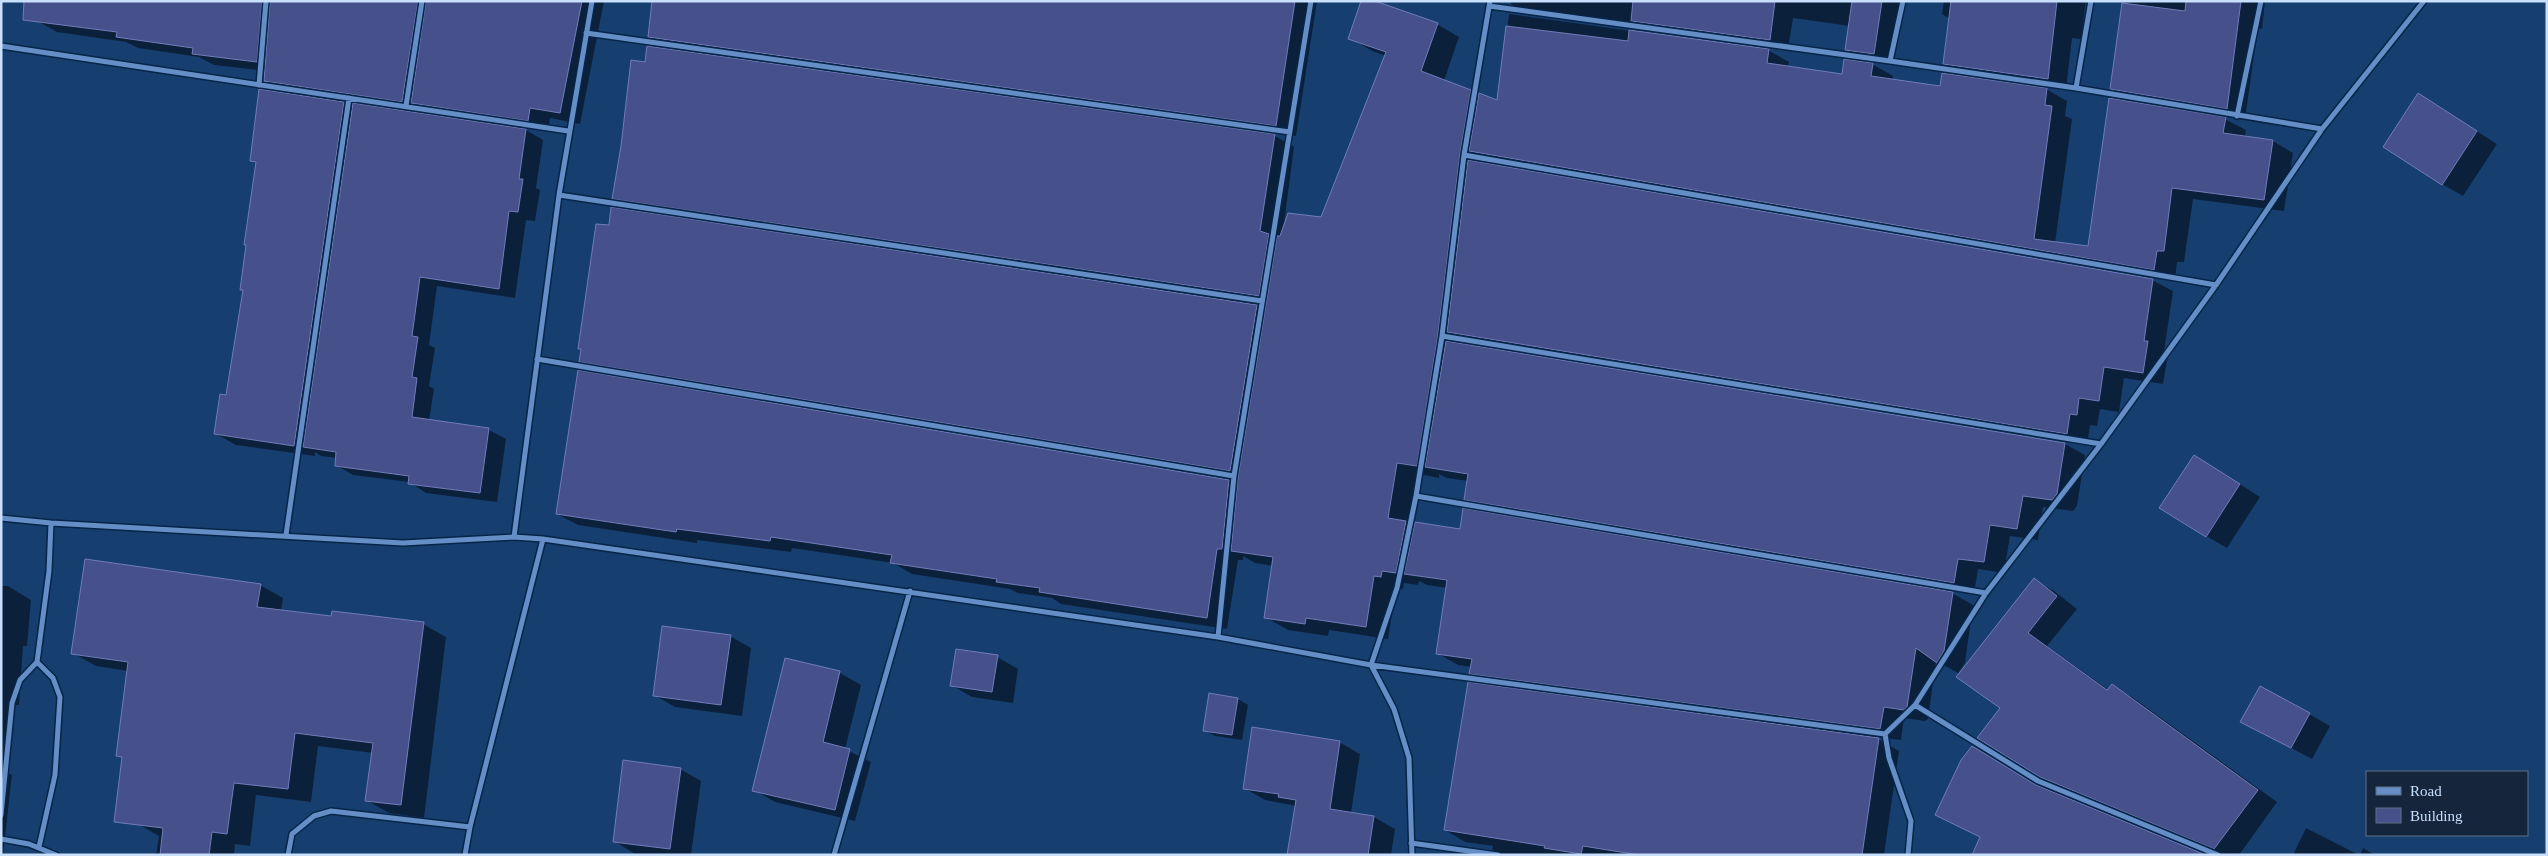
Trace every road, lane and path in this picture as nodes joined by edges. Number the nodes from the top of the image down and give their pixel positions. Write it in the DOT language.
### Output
graph roads {
  1 [pos="266,1"];
  2 [pos="422,1"];
  3 [pos="592,1"];
  4 [pos="1312,1"];
  5 [pos="1903,1"];
  6 [pos="2092,1"];
  7 [pos="2261,1"];
  8 [pos="2424,1"];
  9 [pos="1489,4"];
  10 [pos="586,33"];
  11 [pos="1,46"];
  12 [pos="1890,61"];
  13 [pos="259,85"];
  14 [pos="2076,88"];
  15 [pos="349,98"];
  16 [pos="406,106"];
  17 [pos="2237,116"];
  18 [pos="2322,129"];
  19 [pos="568,131"];
  20 [pos="1290,132"];
  21 [pos="1464,155"];
  22 [pos="559,195"];
  23 [pos="2216,285"];
  24 [pos="1262,301"];
  25 [pos="1442,336"];
  26 [pos="537,359"];
  27 [pos="2101,444"];
  28 [pos="1234,476"];
  29 [pos="1416,496"];
  30 [pos="1,518"];
  31 [pos="51,523"];
  32 [pos="286,535"];
  33 [pos="514,537"];
  34 [pos="543,539"];
  35 [pos="910,591"];
  36 [pos="1986,592"];
  37 [pos="1218,637"];
  38 [pos="37,662"];
  39 [pos="1372,665"];
  40 [pos="1915,705"];
  41 [pos="1885,734"];
  42 [pos="1,815"];
  43 [pos="470,827"];
  44 [pos="1,839"];
  45 [pos="1412,843"];
  46 [pos="39,847"];
  47 [pos="56,855"];
  48 [pos="288,855"];
  49 [pos="465,855"];
  50 [pos="834,855"];
  51 [pos="1412,855"];
  52 [pos="1498,855"];
  53 [pos="1908,855"];
  54 [pos="2218,855"];
  1 -- 13 [label="street"];
  2 -- 16 [label="street"];
  3 -- 10 [label="street"];
  4 -- 20 [label="street"];
  5 -- 12 [label="street"];
  6 -- 14 [label="street"];
  7 -- 17 [label="street"];
  8 -- 18 [label="street"];
  9 -- 12 [label="street"];
  9 -- 21 [label="street"];
  10 -- 19 [label="street"];
  10 -- 20 [label="street"];
  11 -- 13 [label="street"];
  12 -- 14 [label="street"];
  13 -- 15 [label="street"];
  14 -- 17 [label="street"];
  15 -- 16 [label="street"];
  15 -- 32 [label="street"];
  16 -- 19 [label="street"];
  17 -- 18 [label="street"];
  18 -- 23 [label="street"];
  19 -- 22 [label="street"];
  20 -- 24 [label="street"];
  21 -- 23 [label="street"];
  21 -- 25 [label="street"];
  22 -- 24 [label="street"];
  22 -- 26 [label="street"];
  23 -- 27 [label="street"];
  24 -- 28 [label="street"];
  25 -- 27 [label="street"];
  25 -- 29 [label="street"];
  26 -- 28 [label="street"];
  26 -- 33 [label="street"];
  27 -- 36 [label="street"];
  28 -- 37 [label="street"];
  29 -- 36 [label="street"];
  29 -- 39 [label="street"];
  30 -- 31 [label="street"];
  31 -- 32 [label="street"];
  31 -- 38 [label="street"];
  32 -- 33 [label="street"];
  33 -- 34 [label="street"];
  34 -- 35 [label="street"];
  34 -- 43 [label="street"];
  35 -- 37 [label="street"];
  35 -- 50 [label="street"];
  36 -- 40 [label="street"];
  37 -- 39 [label="street"];
  38 -- 42 [label="street"];
  38 -- 46 [label="street"];
  39 -- 41 [label="street"];
  39 -- 45 [label="street"];
  40 -- 41 [label="street"];
  40 -- 54 [label="street"];
  41 -- 53 [label="street"];
  43 -- 48 [label="street"];
  43 -- 49 [label="street"];
  44 -- 46 [label="street"];
  45 -- 51 [label="street"];
  45 -- 52 [label="street"];
  46 -- 47 [label="street"];
}
